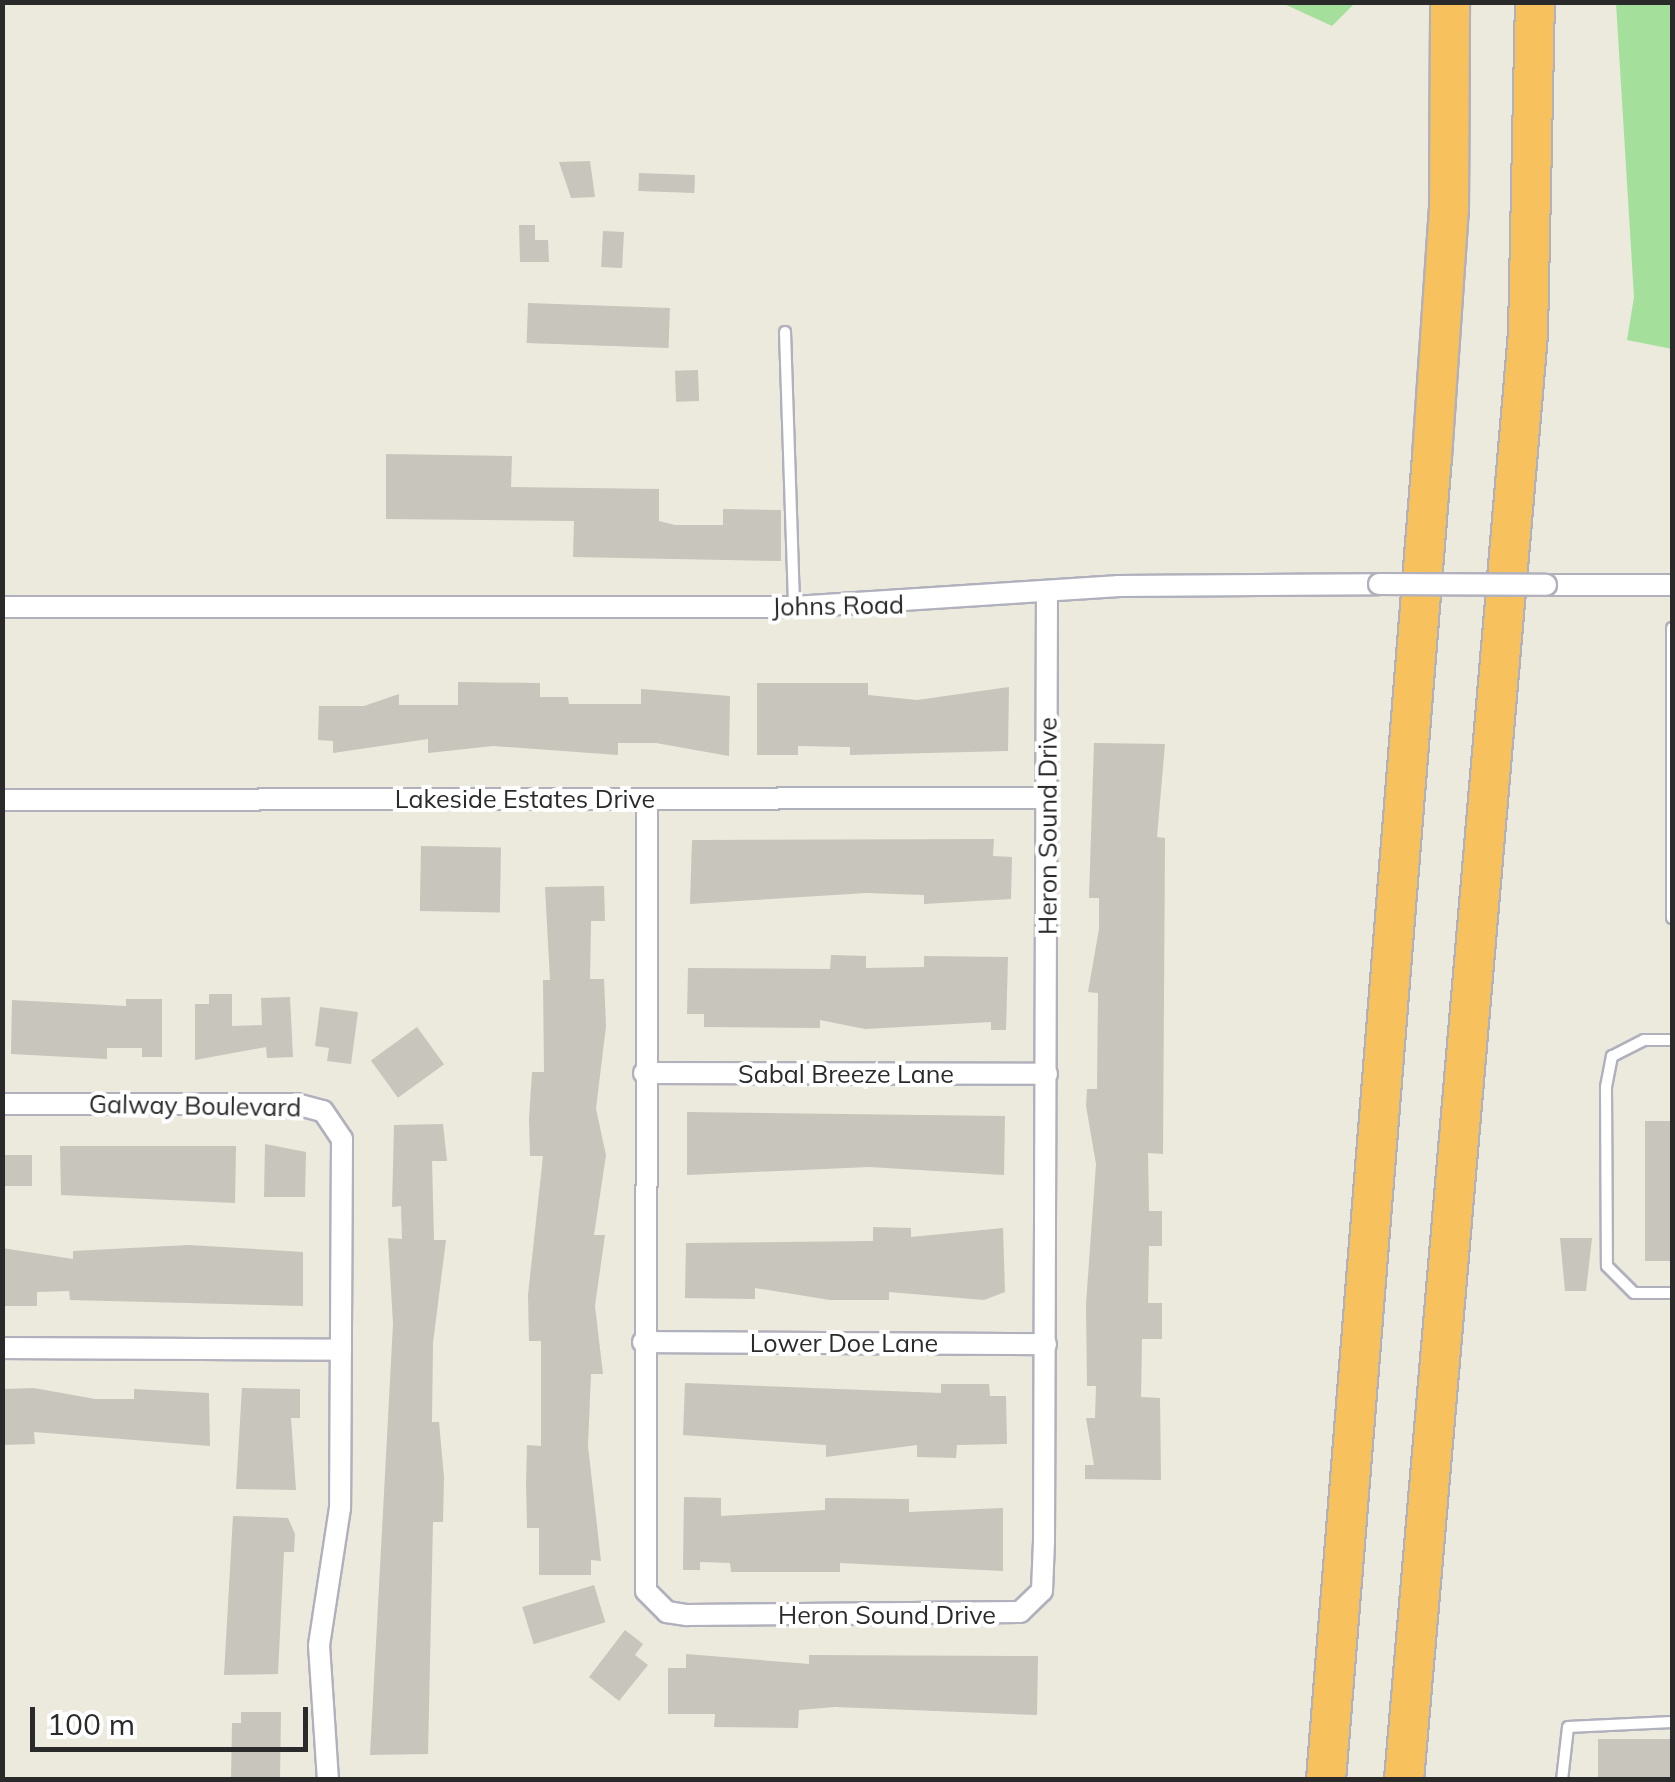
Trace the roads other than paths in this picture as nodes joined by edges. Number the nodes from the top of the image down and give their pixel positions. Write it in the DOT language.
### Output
graph roads {
  1 [pos="1450,2"];
  2 [pos="1535,2"];
  3 [pos="785,332"];
  4 [pos="1672,585"];
  5 [pos="1047,593"];
  6 [pos="2,608"];
  7 [pos="794,608"];
  8 [pos="1672,628"];
  9 [pos="1048,798"];
  10 [pos="648,799"];
  11 [pos="2,800"];
  12 [pos="1672,918"];
  13 [pos="1672,1040"];
  14 [pos="644,1073"];
  15 [pos="1047,1074"];
  16 [pos="2,1104"];
  17 [pos="1672,1293"];
  18 [pos="643,1342"];
  19 [pos="1046,1344"];
  20 [pos="2,1348"];
  21 [pos="341,1350"];
  22 [pos="1672,1722"];
  23 [pos="328,1780"];
  24 [pos="1326,1780"];
  25 [pos="1404,1780"];
  26 [pos="1562,1780"];
  1 -- 24 [label="highway"];
  2 -- 25 [label="highway"];
  3 -- 7 [label="lane"];
  4 -- 5 [label="street, Johns Road, bridge"];
  5 -- 7 [label="street, Johns Road"];
  5 -- 9 [label="street, Heron Sound Drive"];
  6 -- 7 [label="street, Johns Road"];
  8 -- 12 [label="lane"];
  9 -- 10 [label="street, Lakeside Estates Drive"];
  9 -- 15 [label="street, Heron Sound Drive"];
  10 -- 11 [label="street, Lakeside Estates Drive"];
  10 -- 14 [label="street, Heron Sound Drive"];
  13 -- 17 [label="lane"];
  14 -- 15 [label="street, Sabal Breeze Lane"];
  14 -- 18 [label="street, Heron Sound Drive"];
  15 -- 19 [label="street, Heron Sound Drive"];
  16 -- 21 [label="street, Galway Boulevard"];
  18 -- 19 [label="street, Lower Doe Lane"];
  18 -- 19 [label="street, Heron Sound Drive"];
  20 -- 21 [label="street"];
  21 -- 23 [label="street, Galway Boulevard"];
  22 -- 26 [label="lane"];
}
